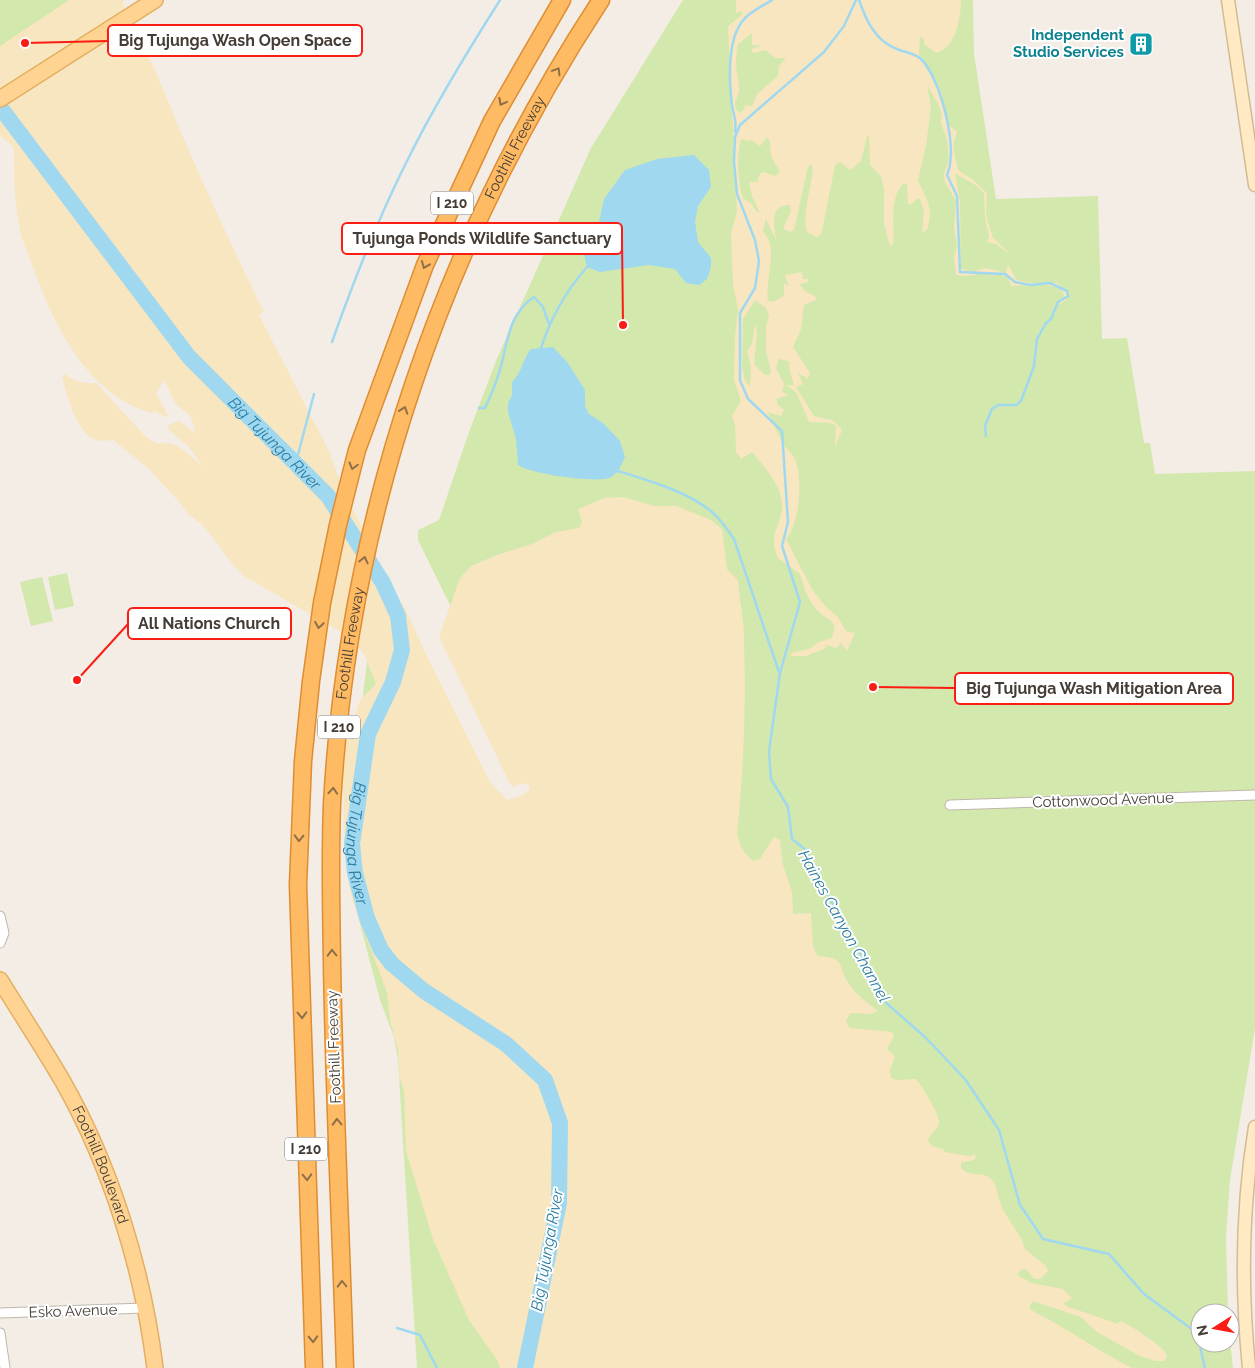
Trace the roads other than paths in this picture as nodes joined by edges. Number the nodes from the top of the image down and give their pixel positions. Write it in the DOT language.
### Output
graph roads {
  1 [pos="154,0"];
  2 [pos="562,0"];
  3 [pos="600,0"];
  4 [pos="1228,0"];
  5 [pos="0,99"];
  6 [pos="1255,186"];
  7 [pos="1255,795"];
  8 [pos="950,805"];
  9 [pos="0,916"];
  10 [pos="0,943"];
  11 [pos="0,980"];
  12 [pos="1255,1127"];
  13 [pos="145,1308"];
  14 [pos="0,1313"];
  15 [pos="0,1333"];
  16 [pos="5,1368"];
  17 [pos="155,1368"];
  18 [pos="314,1368"];
  19 [pos="346,1368"];
  20 [pos="1248,1368"];
  1 -- 5 [label="main road"];
  2 -- 18 [label="highway, Foothill Freeway / I 210, one-way"];
  19 -- 3 [label="highway, Foothill Freeway / I 210, one-way"];
  4 -- 6 [label="main road"];
  7 -- 8 [label="street, Cottonwood Avenue"];
  9 -- 10 [label="street"];
  11 -- 13 [label="main road, Foothill Boulevard"];
  12 -- 20 [label="main road"];
  13 -- 14 [label="street, Esko Avenue"];
  13 -- 17 [label="main road, Foothill Boulevard"];
  15 -- 16 [label="street"];
}
